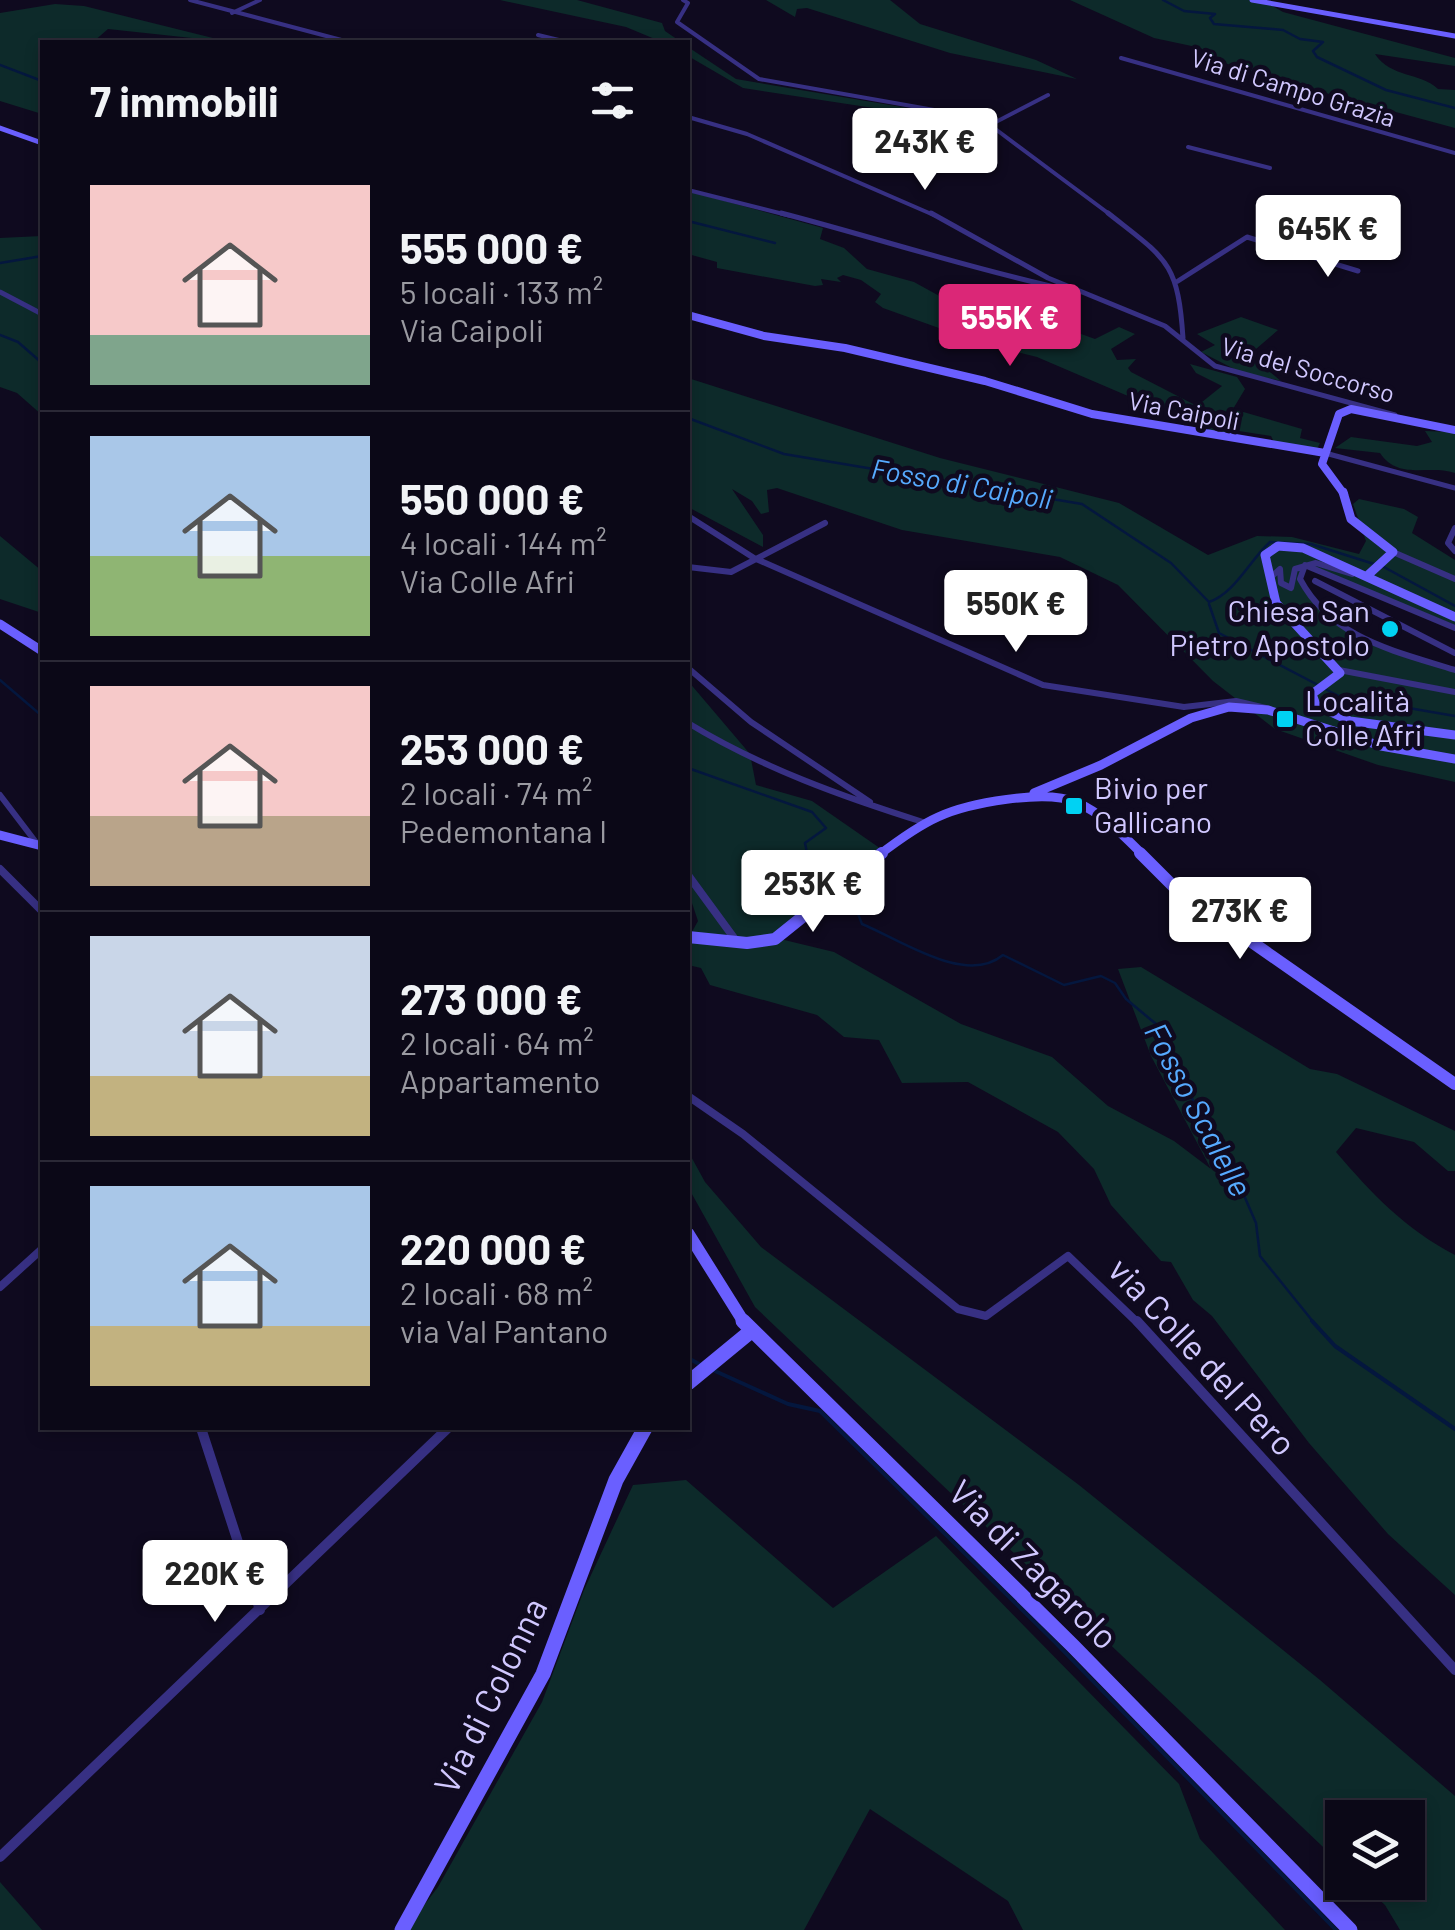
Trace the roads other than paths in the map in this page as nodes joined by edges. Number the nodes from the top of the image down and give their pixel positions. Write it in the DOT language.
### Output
graph roads {
  1 [pos="190,0"];
  2 [pos="260,0"];
  3 [pos="683,0"];
  4 [pos="1252,0"];
  5 [pos="232,13"];
  6 [pos="538,35"];
  7 [pos="1455,36"];
  8 [pos="342,40"];
  9 [pos="559,40"];
  10 [pos="1121,58"];
  11 [pos="1048,95"];
  12 [pos="690,118"];
  13 [pos="926,118"];
  14 [pos="990,125"];
  15 [pos="0,128"];
  16 [pos="1000,133"];
  17 [pos="40,142"];
  18 [pos="1188,146"];
  19 [pos="1455,153"];
  20 [pos="1270,168"];
  21 [pos="690,191"];
  22 [pos="1358,271"];
  23 [pos="1178,280"];
  24 [pos="0,292"];
  25 [pos="1082,293"];
  26 [pos="40,313"];
  27 [pos="690,316"];
  28 [pos="1182,338"];
  29 [pos="1290,388"];
  30 [pos="1352,410"];
  31 [pos="1422,426"];
  32 [pos="1455,430"];
  33 [pos="1325,452"];
  34 [pos="1455,488"];
  35 [pos="690,517"];
  36 [pos="825,523"];
  37 [pos="1455,528"];
  38 [pos="1455,551"];
  39 [pos="1392,554"];
  40 [pos="754,558"];
  41 [pos="1305,565"];
  42 [pos="690,567"];
  43 [pos="1371,572"];
  44 [pos="1343,579"];
  45 [pos="1455,579"];
  46 [pos="1268,580"];
  47 [pos="1388,584"];
  48 [pos="1455,617"];
  49 [pos="0,624"];
  50 [pos="1455,628"];
  51 [pos="40,650"];
  52 [pos="1455,652"];
  53 [pos="690,670"];
  54 [pos="1455,670"];
  55 [pos="1339,673"];
  56 [pos="1455,692"];
  57 [pos="1274,712"];
  58 [pos="690,724"];
  59 [pos="1455,735"];
  60 [pos="1455,758"];
  61 [pos="1082,773"];
  62 [pos="1064,786"];
  63 [pos="1047,792"];
  64 [pos="0,794"];
  65 [pos="1072,801"];
  66 [pos="878,807"];
  67 [pos="926,824"];
  68 [pos="0,835"];
  69 [pos="40,846"];
  70 [pos="0,868"];
  71 [pos="690,878"];
  72 [pos="40,909"];
  73 [pos="690,937"];
  74 [pos="737,942"];
  75 [pos="1455,1084"];
  76 [pos="690,1097"];
  77 [pos="40,1251"];
  78 [pos="692,1252"];
  79 [pos="0,1287"];
  80 [pos="750,1332"];
  81 [pos="690,1380"];
  82 [pos="202,1430"];
  83 [pos="446,1430"];
  84 [pos="643,1430"];
  85 [pos="260,1610"];
  86 [pos="1455,1670"];
  87 [pos="0,1856"];
  88 [pos="402,1930"];
  89 [pos="1350,1930"];
  1 -- 5 [label="street"];
  2 -- 5 [label="street"];
  3 -- 14 [label="street"];
  4 -- 7 [label="street"];
  5 -- 8 [label="street"];
  6 -- 9 [label="street"];
  10 -- 19 [label="street, Via di Campo Grazia"];
  11 -- 14 [label="street"];
  12 -- 25 [label="street"];
  13 -- 16 [label="street"];
  14 -- 16 [label="street"];
  15 -- 17 [label="street"];
  16 -- 23 [label="street"];
  18 -- 20 [label="street"];
  21 -- 25 [label="street"];
  22 -- 23 [label="street"];
  23 -- 28 [label="street"];
  24 -- 26 [label="street"];
  25 -- 28 [label="street, Via del Soccorso"];
  27 -- 33 [label="street, Via Caipoli"];
  28 -- 29 [label="street, Via del Soccorso"];
  29 -- 30 [label="street"];
  29 -- 31 [label="street, Via del Soccorso"];
  30 -- 31 [label="street"];
  30 -- 33 [label="street"];
  31 -- 32 [label="street"];
  33 -- 34 [label="street"];
  33 -- 39 [label="street"];
  35 -- 40 [label="street"];
  36 -- 40 [label="street"];
  37 -- 38 [label="street"];
  39 -- 43 [label="street"];
  39 -- 45 [label="street"];
  40 -- 42 [label="street"];
  40 -- 57 [label="street"];
  41 -- 44 [label="street"];
  41 -- 46 [label="street"];
  41 -- 47 [label="street"];
  41 -- 54 [label="street"];
  43 -- 46 [label="street"];
  43 -- 47 [label="street"];
  44 -- 50 [label="street"];
  44 -- 52 [label="street"];
  46 -- 55 [label="street"];
  47 -- 48 [label="street"];
  49 -- 51 [label="street"];
  53 -- 66 [label="street"];
  55 -- 56 [label="street"];
  55 -- 59 [label="street"];
  57 -- 60 [label="street"];
  57 -- 61 [label="street"];
  58 -- 66 [label="street"];
  61 -- 62 [label="street"];
  61 -- 63 [label="street"];
  62 -- 63 [label="street"];
  62 -- 65 [label="street"];
  63 -- 65 [label="street"];
  63 -- 67 [label="street"];
  64 -- 69 [label="street"];
  65 -- 75 [label="street"];
  66 -- 67 [label="street"];
  67 -- 74 [label="street"];
  68 -- 69 [label="street"];
  70 -- 72 [label="street"];
  71 -- 74 [label="street"];
  73 -- 74 [label="street"];
  76 -- 86 [label="street, via Colle del Pero"];
  77 -- 79 [label="street"];
  78 -- 80 [label="street, Via di Zagarolo"];
  80 -- 81 [label="street"];
  80 -- 89 [label="street, Via di Zagarolo"];
  82 -- 85 [label="street"];
  83 -- 85 [label="street"];
  84 -- 88 [label="street, Via di Colonna"];
  85 -- 87 [label="street"];
}
